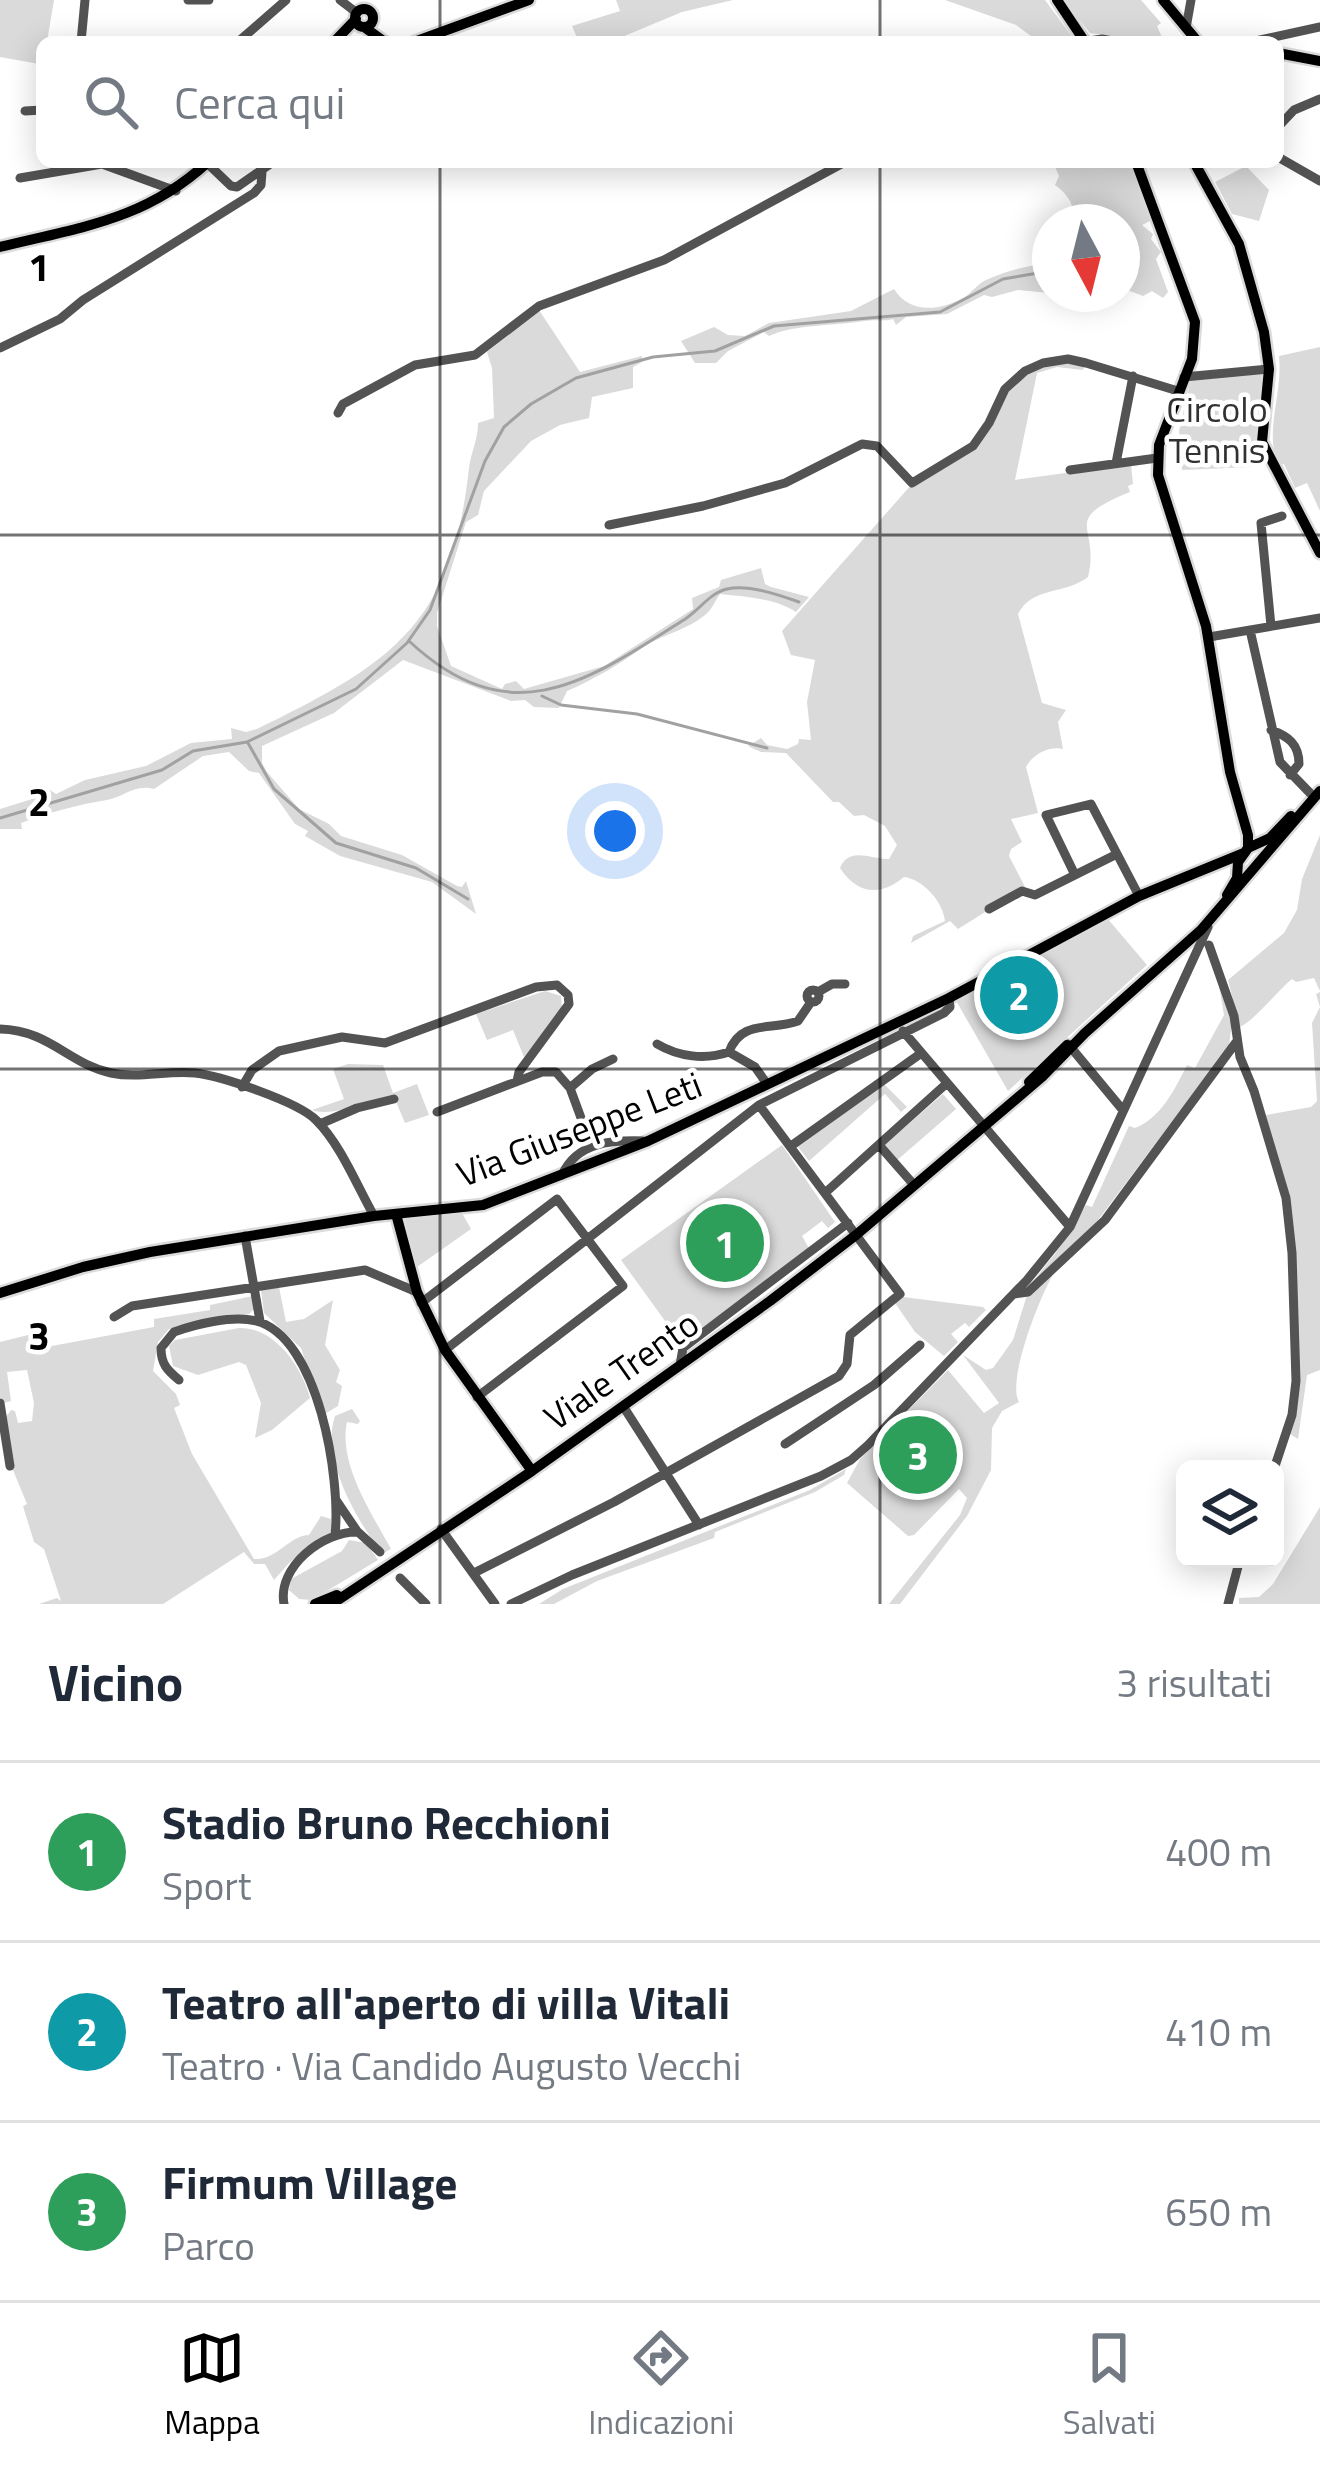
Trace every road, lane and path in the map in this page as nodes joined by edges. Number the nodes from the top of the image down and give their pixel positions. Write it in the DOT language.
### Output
graph roads {
  1 [pos="85,0"];
  2 [pos="188,0"];
  3 [pos="209,0"];
  4 [pos="340,0"];
  5 [pos="529,0"];
  6 [pos="1057,0"];
  7 [pos="1162,0"];
  8 [pos="1191,0"];
  9 [pos="283,1"];
  10 [pos="368,24"];
  11 [pos="1320,27"];
  12 [pos="1186,28"];
  13 [pos="82,36"];
  14 [pos="245,36"];
  15 [pos="341,36"];
  16 [pos="448,36"];
  17 [pos="1080,36"];
  18 [pos="1191,36"];
  19 [pos="1279,36"];
  20 [pos="1284,54"];
  21 [pos="1320,62"];
  22 [pos="1320,99"];
  23 [pos="36,110"];
  24 [pos="25,111"];
  25 [pos="1284,121"];
  26 [pos="1284,161"];
  27 [pos="79,168"];
  28 [pos="113,168"];
  29 [pos="201,168"];
  30 [pos="214,168"];
  31 [pos="266,168"];
  32 [pos="833,168"];
  33 [pos="1138,168"];
  34 [pos="1197,168"];
  35 [pos="262,172"];
  36 [pos="20,178"];
  37 [pos="1320,182"];
  38 [pos="176,190"];
  39 [pos="0,247"];
  40 [pos="0,348"];
  41 [pos="1269,369"];
  42 [pos="1133,376"];
  43 [pos="1184,377"];
  44 [pos="1178,391"];
  45 [pos="338,413"];
  46 [pos="1157,458"];
  47 [pos="1116,463"];
  48 [pos="1070,470"];
  49 [pos="1282,516"];
  50 [pos="609,525"];
  51 [pos="1320,553"];
  52 [pos="1320,618"];
  53 [pos="1271,626"];
  54 [pos="1250,630"];
  55 [pos="1209,637"];
  56 [pos="1271,730"];
  57 [pos="1290,775"];
  58 [pos="1320,782"];
  59 [pos="1315,792"];
  60 [pos="1245,822"];
  61 [pos="1281,826"];
  62 [pos="1250,849"];
  63 [pos="1117,854"];
  64 [pos="1265,858"];
  65 [pos="1218,864"];
  66 [pos="1075,875"];
  67 [pos="1239,879"];
  68 [pos="1139,896"];
  69 [pos="989,910"];
  70 [pos="1200,941"];
  71 [pos="844,984"];
  72 [pos="949,998"];
  73 [pos="0,1029"];
  74 [pos="903,1031"];
  75 [pos="1237,1041"];
  76 [pos="657,1044"];
  77 [pos="1070,1047"];
  78 [pos="729,1052"];
  79 [pos="920,1054"];
  80 [pos="613,1059"];
  81 [pos="518,1081"];
  82 [pos="767,1084"];
  83 [pos="946,1084"];
  84 [pos="242,1087"];
  85 [pos="570,1088"];
  86 [pos="394,1099"];
  87 [pos="759,1105"];
  88 [pos="1122,1109"];
  89 [pos="436,1112"];
  90 [pos="320,1124"];
  91 [pos="982,1126"];
  92 [pos="649,1141"];
  93 [pos="591,1145"];
  94 [pos="879,1145"];
  95 [pos="791,1146"];
  96 [pos="562,1174"];
  97 [pos="914,1185"];
  98 [pos="825,1193"];
  99 [pos="396,1214"];
  100 [pos="374,1216"];
  101 [pos="848,1223"];
  102 [pos="1070,1226"];
  103 [pos="856,1235"];
  104 [pos="245,1236"];
  105 [pos="587,1239"];
  106 [pos="254,1286"];
  107 [pos="0,1293"];
  108 [pos="1014,1294"];
  109 [pos="419,1298"];
  110 [pos="114,1317"];
  111 [pos="260,1321"];
  112 [pos="920,1345"];
  113 [pos="445,1350"];
  114 [pos="680,1365"];
  115 [pos="839,1376"];
  116 [pos="179,1380"];
  117 [pos="477,1397"];
  118 [pos="854,1398"];
  119 [pos="5,1406"];
  120 [pos="623,1406"];
  121 [pos="784,1444"];
  122 [pos="1277,1460"];
  123 [pos="10,1466"];
  124 [pos="532,1471"];
  125 [pos="667,1473"];
  126 [pos="334,1495"];
  127 [pos="699,1525"];
  128 [pos="441,1529"];
  129 [pos="358,1532"];
  130 [pos="335,1535"];
  131 [pos="380,1552"];
  132 [pos="1238,1568"];
  133 [pos="474,1573"];
  134 [pos="400,1578"];
  135 [pos="351,1588"];
  136 [pos="282,1590"];
  137 [pos="284,1604"];
  138 [pos="294,1604"];
  139 [pos="315,1604"];
  140 [pos="332,1604"];
  141 [pos="426,1604"];
  142 [pos="495,1604"];
  143 [pos="511,1604"];
  144 [pos="1228,1604"];
  1 -- 13 [label="street"];
  2 -- 3 [label="street"];
  4 -- 10 [label="street"];
  5 -- 16 [label="main road"];
  6 -- 17 [label="main road"];
  7 -- 12 [label="main road"];
  8 -- 12 [label="street"];
  9 -- 14 [label="street"];
  10 -- 15 [label="main road"];
  11 -- 19 [label="street"];
  12 -- 18 [label="main road"];
  20 -- 21 [label="main road"];
  22 -- 25 [label="street"];
  23 -- 24 [label="street"];
  26 -- 37 [label="street"];
  27 -- 36 [label="street"];
  28 -- 38 [label="street"];
  29 -- 38 [label="main road"];
  30 -- 35 [label="street"];
  31 -- 35 [label="street"];
  32 -- 45 [label="street"];
  33 -- 43 [label="main road"];
  34 -- 41 [label="main road"];
  35 -- 40 [label="street"];
  38 -- 39 [label="main road"];
  41 -- 43 [label="street"];
  41 -- 51 [label="main road"];
  42 -- 44 [label="street"];
  42 -- 47 [label="street"];
  42 -- 50 [label="street"];
  43 -- 44 [label="main road"];
  44 -- 46 [label="main road"];
  46 -- 47 [label="street"];
  46 -- 55 [label="main road"];
  47 -- 48 [label="street"];
  49 -- 53 [label="street"];
  52 -- 53 [label="street"];
  53 -- 54 [label="street"];
  54 -- 55 [label="street"];
  54 -- 56 [label="street"];
  55 -- 60 [label="main road"];
  56 -- 57 [label="street"];
  56 -- 57 [label="street"];
  57 -- 59 [label="street"];
  58 -- 59 [label="main road, Viale Trento"];
  59 -- 61 [label="main road, Viale Trento"];
  59 -- 64 [label="main road, Viale Trento"];
  60 -- 61 [label="main road"];
  60 -- 62 [label="main road"];
  61 -- 62 [label="main road, Viale Trento"];
  62 -- 64 [label="main road"];
  62 -- 65 [label="main road, Via Giuseppe Leti"];
  62 -- 67 [label="main road, Viale Trento"];
  63 -- 66 [label="street"];
  63 -- 66 [label="street"];
  63 -- 68 [label="street"];
  64 -- 67 [label="main road, Viale Trento"];
  65 -- 67 [label="main road"];
  65 -- 68 [label="main road, Via Giuseppe Leti"];
  66 -- 69 [label="street"];
  67 -- 70 [label="main road, Viale Trento"];
  67 -- 70 [label="street"];
  68 -- 72 [label="main road, Via Giuseppe Leti"];
  70 -- 75 [label="street"];
  70 -- 77 [label="main road, Viale Trento"];
  70 -- 88 [label="street"];
  71 -- 78 [label="street"];
  72 -- 74 [label="street"];
  72 -- 82 [label="main road, Via Giuseppe Leti"];
  73 -- 84 [label="street"];
  74 -- 79 [label="street"];
  74 -- 87 [label="street"];
  75 -- 108 [label="street"];
  75 -- 122 [label="street"];
  76 -- 78 [label="street"];
  77 -- 88 [label="street"];
  77 -- 91 [label="main road, Viale Trento"];
  78 -- 82 [label="street"];
  79 -- 83 [label="street"];
  79 -- 95 [label="street"];
  80 -- 85 [label="street"];
  81 -- 84 [label="street"];
  81 -- 85 [label="street"];
  81 -- 89 [label="street"];
  82 -- 92 [label="main road, Via Giuseppe Leti"];
  83 -- 91 [label="street"];
  83 -- 94 [label="street"];
  84 -- 90 [label="street"];
  85 -- 93 [label="street"];
  86 -- 90 [label="street"];
  87 -- 95 [label="street"];
  87 -- 105 [label="street"];
  88 -- 102 [label="street"];
  90 -- 100 [label="street"];
  91 -- 97 [label="main road, Viale Trento"];
  91 -- 102 [label="street"];
  92 -- 93 [label="street"];
  92 -- 96 [label="main road, Via Giuseppe Leti"];
  93 -- 96 [label="street"];
  94 -- 97 [label="street"];
  94 -- 98 [label="street"];
  95 -- 98 [label="street"];
  96 -- 99 [label="main road, Via Giuseppe Leti"];
  97 -- 103 [label="main road, Viale Trento"];
  98 -- 101 [label="street"];
  99 -- 100 [label="main road, Via Giuseppe Leti"];
  99 -- 109 [label="main road"];
  100 -- 104 [label="main road, Via Giuseppe Leti"];
  101 -- 103 [label="street"];
  101 -- 114 [label="street"];
  102 -- 108 [label="street"];
  103 -- 114 [label="main road, Viale Trento"];
  103 -- 115 [label="street"];
  104 -- 106 [label="street"];
  104 -- 107 [label="main road, Via Giuseppe Leti"];
  105 -- 109 [label="street"];
  105 -- 113 [label="street"];
  105 -- 117 [label="street"];
  106 -- 109 [label="street"];
  106 -- 110 [label="street"];
  106 -- 111 [label="street"];
  108 -- 127 [label="street"];
  109 -- 113 [label="main road"];
  111 -- 116 [label="street"];
  111 -- 126 [label="street"];
  112 -- 118 [label="street"];
  113 -- 117 [label="main road"];
  114 -- 120 [label="main road, Viale Trento"];
  115 -- 118 [label="street"];
  115 -- 125 [label="street"];
  117 -- 124 [label="main road"];
  118 -- 121 [label="street"];
  119 -- 123 [label="street"];
  120 -- 124 [label="main road, Viale Trento"];
  120 -- 125 [label="street"];
  124 -- 128 [label="main road, Viale Trento"];
  125 -- 127 [label="street"];
  125 -- 133 [label="street"];
  126 -- 129 [label="street"];
  126 -- 130 [label="street"];
  127 -- 143 [label="street"];
  128 -- 133 [label="street"];
  128 -- 135 [label="main road, Viale Trento"];
  129 -- 130 [label="street"];
  129 -- 131 [label="street"];
  130 -- 136 [label="street"];
  132 -- 144 [label="street"];
  133 -- 142 [label="street"];
  134 -- 141 [label="street"];
  135 -- 139 [label="main road, Viale Trento"];
  135 -- 140 [label="main road, Viale Trento"];
  136 -- 137 [label="street"];
  136 -- 138 [label="street"];
}
